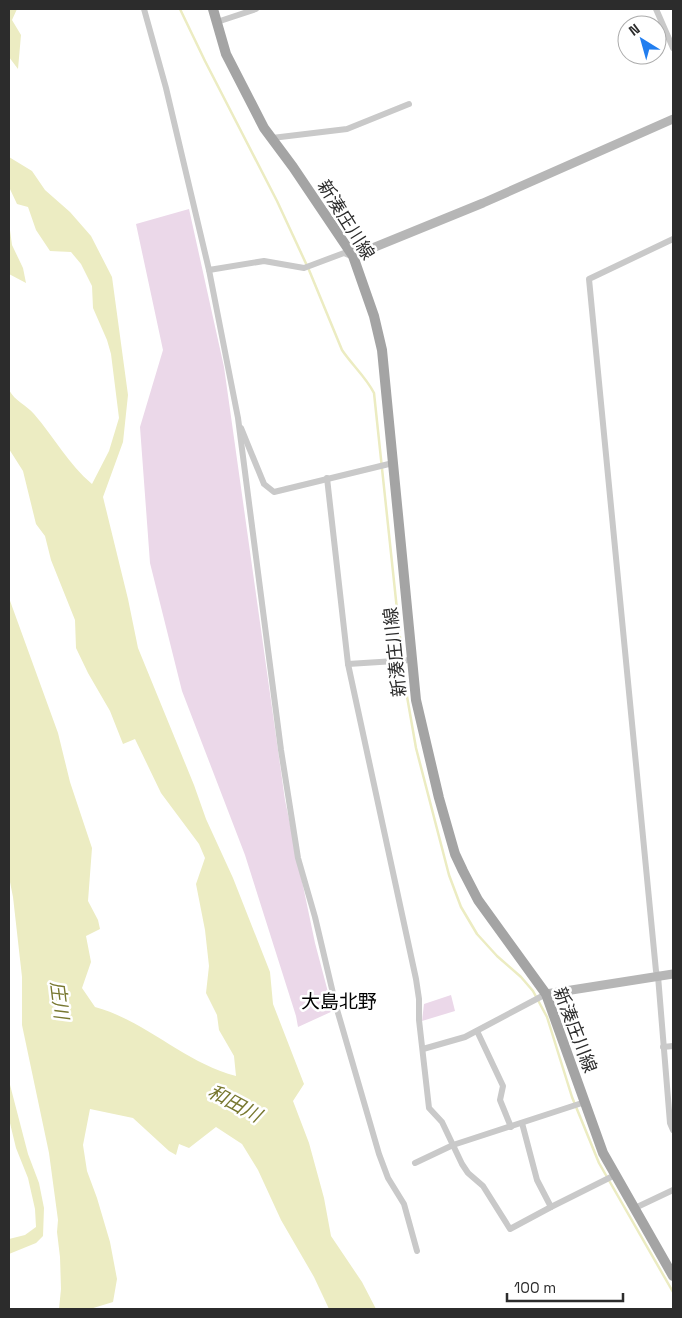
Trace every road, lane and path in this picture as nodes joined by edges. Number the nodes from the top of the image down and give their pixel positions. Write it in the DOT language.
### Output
graph roads {
  1 [pos="144,9"];
  2 [pos="214,9"];
  3 [pos="256,9"];
  4 [pos="656,9"];
  5 [pos="217,22"];
  6 [pos="673,48"];
  7 [pos="409,104"];
  8 [pos="673,119"];
  9 [pos="272,138"];
  10 [pos="673,239"];
  11 [pos="353,256"];
  12 [pos="209,270"];
  13 [pos="238,418"];
  14 [pos="393,463"];
  15 [pos="327,478"];
  16 [pos="411,660"];
  17 [pos="348,664"];
  18 [pos="673,974"];
  19 [pos="658,976"];
  20 [pos="546,994"];
  21 [pos="477,1031"];
  22 [pos="673,1046"];
  23 [pos="663,1047"];
  24 [pos="423,1049"];
  25 [pos="585,1102"];
  26 [pos="522,1123"];
  27 [pos="511,1127"];
  28 [pos="673,1130"];
  29 [pos="453,1145"];
  30 [pos="416,1163"];
  31 [pos="615,1175"];
  32 [pos="673,1190"];
  33 [pos="551,1207"];
  34 [pos="635,1208"];
  35 [pos="417,1251"];
  36 [pos="673,1276"];
  1 -- 12 [label="street"];
  2 -- 5 [label="main road, 新湊庄川線"];
  3 -- 5 [label="street"];
  4 -- 6 [label="street"];
  5 -- 9 [label="main road, 新湊庄川線"];
  7 -- 9 [label="street"];
  8 -- 11 [label="street"];
  9 -- 11 [label="main road, 新湊庄川線"];
  10 -- 19 [label="street"];
  11 -- 12 [label="street"];
  11 -- 14 [label="main road, 新湊庄川線"];
  12 -- 13 [label="street"];
  13 -- 15 [label="street"];
  13 -- 35 [label="street"];
  14 -- 15 [label="street"];
  14 -- 16 [label="main road, 新湊庄川線"];
  15 -- 17 [label="street"];
  16 -- 17 [label="street"];
  16 -- 20 [label="main road, 新湊庄川線"];
  17 -- 24 [label="street"];
  18 -- 19 [label="street"];
  19 -- 20 [label="street"];
  19 -- 23 [label="street"];
  20 -- 21 [label="street"];
  20 -- 25 [label="main road, 新湊庄川線"];
  21 -- 24 [label="street"];
  21 -- 27 [label="street"];
  22 -- 23 [label="street"];
  23 -- 28 [label="street"];
  24 -- 29 [label="street"];
  25 -- 26 [label="street"];
  25 -- 31 [label="main road, 新湊庄川線"];
  26 -- 27 [label="street"];
  26 -- 33 [label="street"];
  27 -- 29 [label="street"];
  29 -- 30 [label="street"];
  29 -- 33 [label="street"];
  31 -- 33 [label="street"];
  31 -- 34 [label="main road, 新湊庄川線"];
  32 -- 34 [label="street"];
  34 -- 36 [label="main road, 新湊庄川線"];
}
